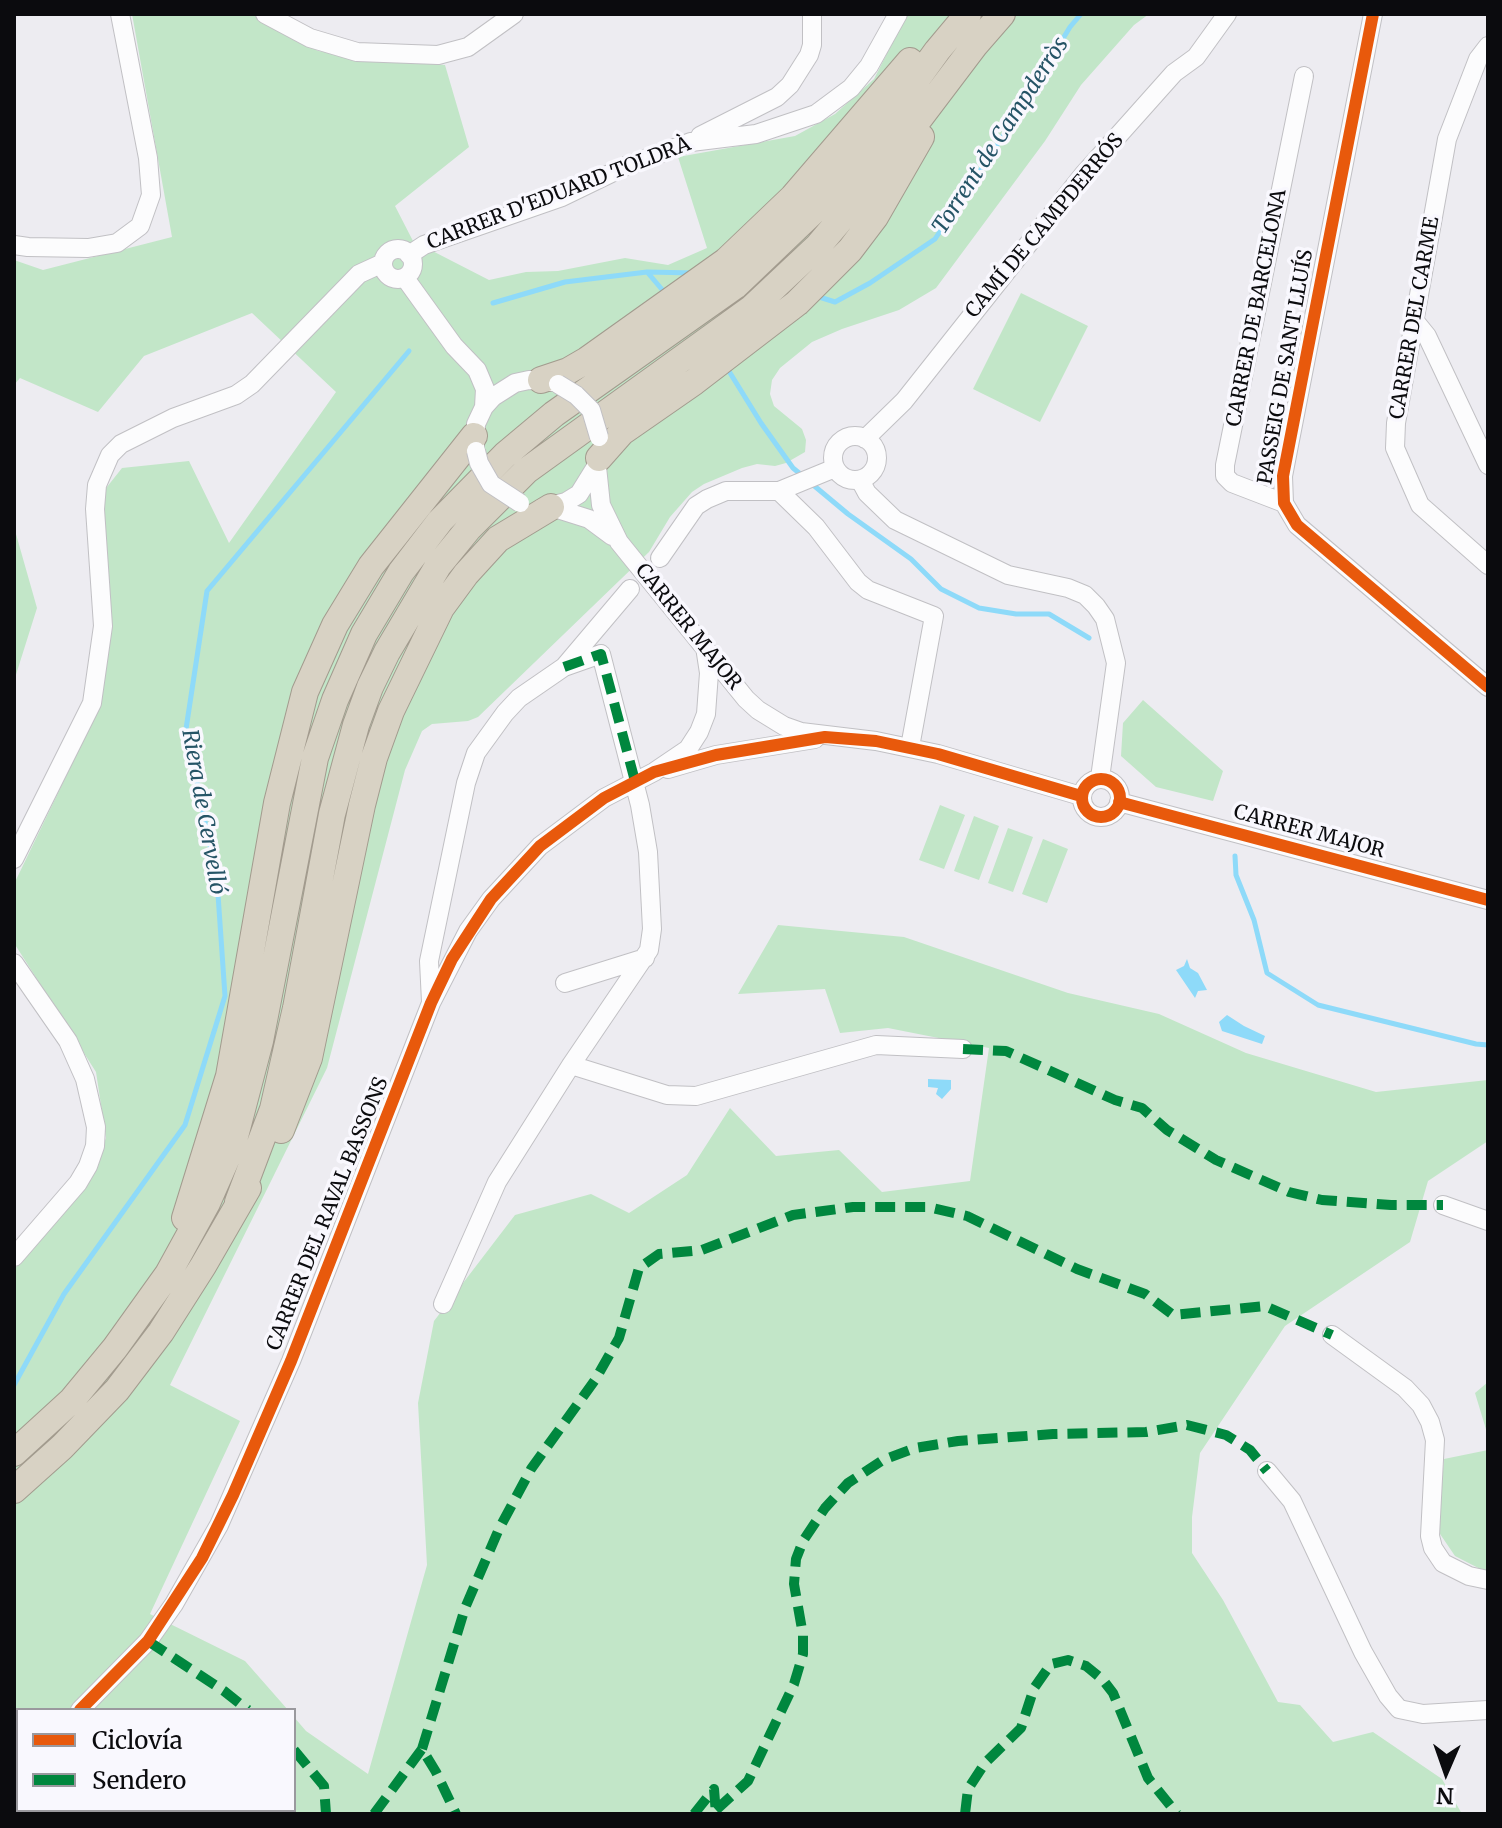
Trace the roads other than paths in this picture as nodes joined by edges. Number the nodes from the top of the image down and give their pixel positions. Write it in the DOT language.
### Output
graph roads {
  1 [pos="120,14"];
  2 [pos="265,14"];
  3 [pos="514,14"];
  4 [pos="812,14"];
  5 [pos="898,14"];
  6 [pos="954,14"];
  7 [pos="968,14"];
  8 [pos="1002,14"];
  9 [pos="1227,14"];
  10 [pos="1373,14"];
  11 [pos="1488,46"];
  12 [pos="953,75"];
  13 [pos="1304,76"];
  14 [pos="691,142"];
  15 [pos="14,245"];
  16 [pos="409,255"];
  17 [pos="383,263"];
  18 [pos="405,278"];
  19 [pos="1414,320"];
  20 [pos="469,361"];
  21 [pos="550,382"];
  22 [pos="515,383"];
  23 [pos="484,407"];
  24 [pos="865,439"];
  25 [pos="475,443"];
  26 [pos="598,454"];
  27 [pos="1488,465"];
  28 [pos="828,471"];
  29 [pos="860,480"];
  30 [pos="784,489"];
  31 [pos="1284,503"];
  32 [pos="551,507"];
  33 [pos="619,542"];
  34 [pos="660,558"];
  35 [pos="1488,565"];
  36 [pos="630,589"];
  37 [pos="705,647"];
  38 [pos="564,667"];
  39 [pos="1488,687"];
  40 [pos="825,737"];
  41 [pos="910,747"];
  42 [pos="654,772"];
  43 [pos="1100,778"];
  44 [pos="635,781"];
  45 [pos="1081,796"];
  46 [pos="1119,802"];
  47 [pos="14,859"];
  48 [pos="1488,900"];
  49 [pos="645,958"];
  50 [pos="14,963"];
  51 [pos="565,983"];
  52 [pos="431,1003"];
  53 [pos="963,1049"];
  54 [pos="571,1065"];
  55 [pos="238,1202"];
  56 [pos="1443,1205"];
  57 [pos="1488,1221"];
  58 [pos="14,1257"];
  59 [pos="168,1274"];
  60 [pos="443,1304"];
  61 [pos="1332,1335"];
  62 [pos="14,1453"];
  63 [pos="1267,1471"];
  64 [pos="14,1490"];
  65 [pos="1488,1580"];
  66 [pos="82,1708"];
  67 [pos="1488,1710"];
  1 -- 15 [label="street"];
  2 -- 3 [label="street"];
  4 -- 14 [label="street"];
  5 -- 14 [label="street, CARRER D'EDUARD TOLDRÀ"];
  6 -- 21 [label="highway"];
  7 -- 59 [label="highway"];
  8 -- 12 [label="highway"];
  9 -- 24 [label="street, CAMÍ DE CAMPDERRÓS"];
  10 -- 31 [label="street, PASSEIG DE SANT LLUÍS"];
  11 -- 19 [label="street, CARRER DEL CARME"];
  12 -- 26 [label="highway"];
  12 -- 55 [label="highway"];
  13 -- 31 [label="street, CARRER DE BARCELONA"];
  14 -- 16 [label="street, CARRER D'EDUARD TOLDRÀ"];
  16 -- 17 [label="street"];
  16 -- 18 [label="street"];
  17 -- 18 [label="street"];
  17 -- 47 [label="street"];
  18 -- 20 [label="street"];
  19 -- 27 [label="street"];
  19 -- 35 [label="street, CARRER DEL CARME"];
  20 -- 22 [label="street"];
  20 -- 23 [label="street"];
  21 -- 22 [label="street"];
  21 -- 26 [label="street, bridge"];
  22 -- 23 [label="street"];
  23 -- 25 [label="street"];
  24 -- 28 [label="street"];
  24 -- 29 [label="street"];
  25 -- 32 [label="street, bridge"];
  25 -- 59 [label="highway"];
  26 -- 32 [label="street"];
  26 -- 33 [label="street, CARRER MAJOR"];
  28 -- 29 [label="street"];
  28 -- 30 [label="street"];
  29 -- 43 [label="street"];
  30 -- 34 [label="street"];
  30 -- 41 [label="street"];
  31 -- 39 [label="street, PASSEIG DE SANT LLUÍS"];
  32 -- 33 [label="street, CARRER MAJOR"];
  32 -- 55 [label="highway"];
  33 -- 37 [label="street, CARRER MAJOR"];
  36 -- 38 [label="street"];
  37 -- 40 [label="street, CARRER MAJOR"];
  37 -- 42 [label="street"];
  38 -- 44 [label="street"];
  38 -- 52 [label="street"];
  40 -- 41 [label="street, CARRER MAJOR"];
  40 -- 42 [label="street"];
  41 -- 45 [label="street, CARRER MAJOR"];
  42 -- 44 [label="street, CARRER DEL RAVAL BASSONS"];
  43 -- 45 [label="street"];
  43 -- 46 [label="street"];
  44 -- 49 [label="street"];
  44 -- 52 [label="street, CARRER DEL RAVAL BASSONS"];
  45 -- 46 [label="street"];
  46 -- 48 [label="street, CARRER MAJOR"];
  49 -- 51 [label="street"];
  49 -- 54 [label="street"];
  50 -- 58 [label="street"];
  52 -- 66 [label="street, CARRER DEL RAVAL BASSONS"];
  53 -- 54 [label="street"];
  54 -- 60 [label="street"];
  55 -- 64 [label="highway"];
  56 -- 57 [label="street"];
  59 -- 62 [label="highway"];
  61 -- 65 [label="street"];
  63 -- 67 [label="street"];
}
